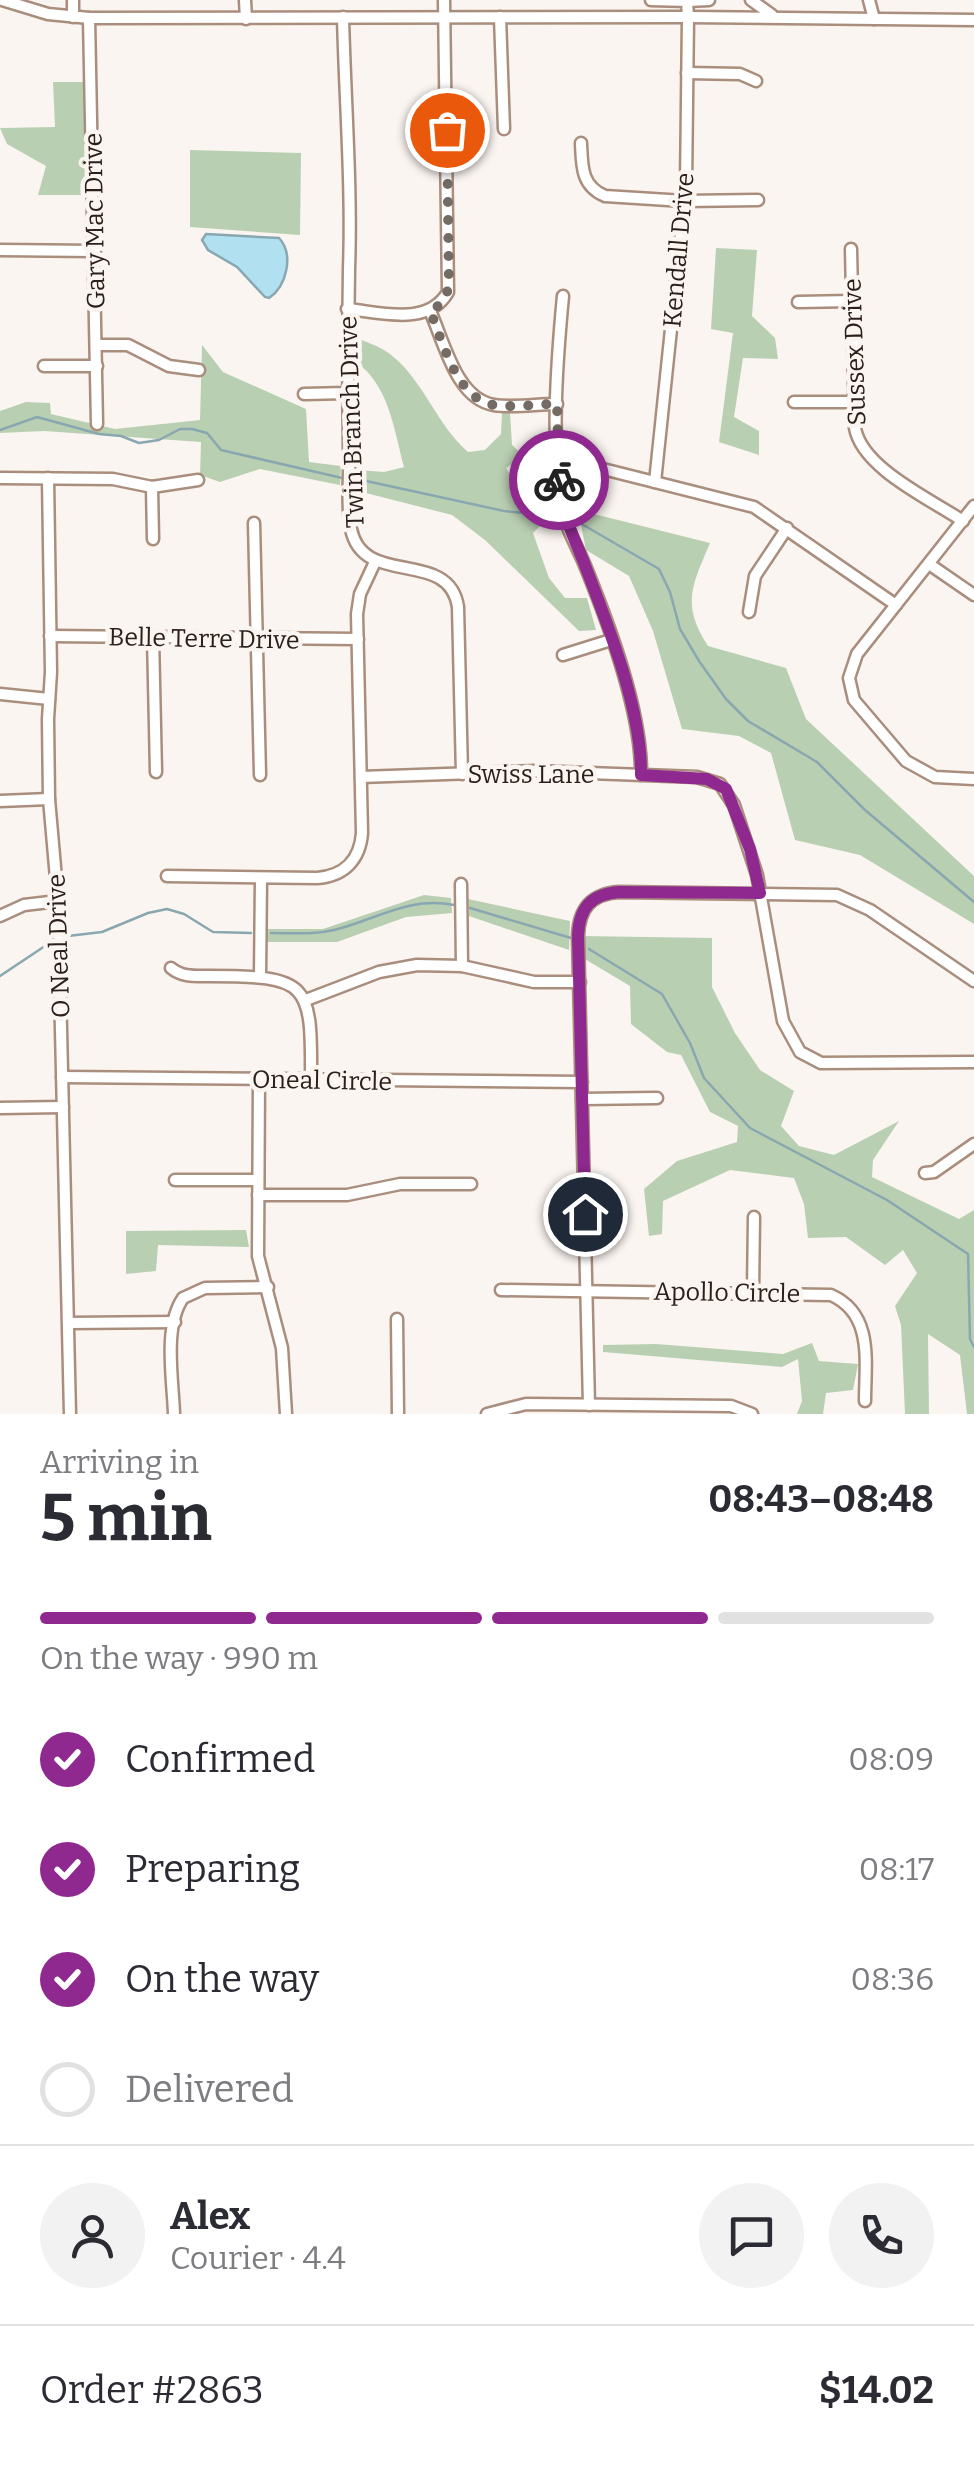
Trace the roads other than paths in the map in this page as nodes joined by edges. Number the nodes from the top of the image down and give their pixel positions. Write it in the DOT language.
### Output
graph roads {
  1 [pos="2,0"];
  2 [pos="73,0"];
  3 [pos="245,0"];
  4 [pos="444,0"];
  5 [pos="650,0"];
  6 [pos="707,0"];
  7 [pos="750,0"];
  8 [pos="869,0"];
  9 [pos="687,1"];
  10 [pos="444,16"];
  11 [pos="688,16"];
  12 [pos="73,17"];
  13 [pos="343,17"];
  14 [pos="500,17"];
  15 [pos="89,18"];
  16 [pos="777,18"];
  17 [pos="246,19"];
  18 [pos="874,19"];
  19 [pos="974,20"];
  20 [pos="687,73"];
  21 [pos="756,81"];
  22 [pos="504,128"];
  23 [pos="581,142"];
  24 [pos="684,200"];
  25 [pos="758,200"];
  26 [pos="851,249"];
  27 [pos="0,250"];
  28 [pos="95,252"];
  29 [pos="563,296"];
  30 [pos="852,300"];
  31 [pos="798,302"];
  32 [pos="347,310"];
  33 [pos="430,311"];
  34 [pos="97,345"];
  35 [pos="44,366"];
  36 [pos="96,366"];
  37 [pos="199,370"];
  38 [pos="347,393"];
  39 [pos="304,394"];
  40 [pos="794,402"];
  41 [pos="854,402"];
  42 [pos="557,404"];
  43 [pos="97,424"];
  44 [pos="559,466"];
  45 [pos="0,478"];
  46 [pos="48,478"];
  47 [pos="198,480"];
  48 [pos="655,482"];
  49 [pos="152,487"];
  50 [pos="974,506"];
  51 [pos="962,521"];
  52 [pos="254,523"];
  53 [pos="786,528"];
  54 [pos="153,539"];
  55 [pos="376,562"];
  56 [pos="928,564"];
  57 [pos="974,596"];
  58 [pos="896,605"];
  59 [pos="749,612"];
  60 [pos="50,636"];
  61 [pos="153,637"];
  62 [pos="257,639"];
  63 [pos="358,639"];
  64 [pos="610,640"];
  65 [pos="563,655"];
  66 [pos="0,694"];
  67 [pos="49,699"];
  68 [pos="156,772"];
  69 [pos="462,774"];
  70 [pos="260,775"];
  71 [pos="641,775"];
  72 [pos="361,777"];
  73 [pos="974,779"];
  74 [pos="49,799"];
  75 [pos="0,801"];
  76 [pos="167,876"];
  77 [pos="260,878"];
  78 [pos="461,884"];
  79 [pos="760,893"];
  80 [pos="58,901"];
  81 [pos="0,916"];
  82 [pos="462,966"];
  83 [pos="171,968"];
  84 [pos="260,976"];
  85 [pos="580,982"];
  86 [pos="974,982"];
  87 [pos="306,1000"];
  88 [pos="974,1062"];
  89 [pos="62,1076"];
  90 [pos="259,1079"];
  91 [pos="311,1080"];
  92 [pos="582,1082"];
  93 [pos="657,1098"];
  94 [pos="582,1099"];
  95 [pos="63,1107"];
  96 [pos="0,1108"];
  97 [pos="974,1144"];
  98 [pos="925,1173"];
  99 [pos="175,1180"];
  100 [pos="258,1180"];
  101 [pos="471,1184"];
  102 [pos="258,1196"];
  103 [pos="754,1218"];
  104 [pos="268,1286"];
  105 [pos="501,1290"];
  106 [pos="586,1291"];
  107 [pos="752,1292"];
  108 [pos="398,1319"];
  109 [pos="175,1322"];
  110 [pos="69,1323"];
  111 [pos="865,1401"];
  112 [pos="589,1405"];
  113 [pos="547,1409"];
  114 [pos="658,1409"];
  115 [pos="70,1414"];
  116 [pos="174,1414"];
  117 [pos="286,1414"];
  118 [pos="398,1414"];
  119 [pos="487,1414"];
  120 [pos="752,1414"];
  1 -- 12 [label="street"];
  2 -- 12 [label="street"];
  3 -- 17 [label="street"];
  4 -- 10 [label="street"];
  5 -- 9 [label="street"];
  6 -- 9 [label="street"];
  7 -- 16 [label="street"];
  8 -- 18 [label="street"];
  9 -- 11 [label="street, Kendall Drive"];
  10 -- 13 [label="street"];
  10 -- 14 [label="street"];
  10 -- 33 [label="street"];
  11 -- 14 [label="street"];
  11 -- 16 [label="street"];
  11 -- 20 [label="street, Kendall Drive"];
  12 -- 15 [label="street"];
  13 -- 17 [label="street"];
  13 -- 32 [label="street, Twin Branch Drive"];
  14 -- 22 [label="street"];
  15 -- 17 [label="street"];
  15 -- 28 [label="street, Gary Mac Drive"];
  16 -- 18 [label="street"];
  18 -- 19 [label="street"];
  20 -- 21 [label="street"];
  20 -- 24 [label="street, Kendall Drive"];
  23 -- 24 [label="street"];
  24 -- 25 [label="street"];
  24 -- 48 [label="street, Kendall Drive"];
  26 -- 30 [label="street, Sussex Drive"];
  27 -- 28 [label="street"];
  28 -- 34 [label="street, Gary Mac Drive"];
  29 -- 42 [label="street"];
  30 -- 31 [label="street"];
  30 -- 41 [label="street, Sussex Drive"];
  32 -- 33 [label="street"];
  32 -- 38 [label="street, Twin Branch Drive"];
  33 -- 42 [label="street"];
  34 -- 36 [label="street, Gary Mac Drive"];
  34 -- 37 [label="street"];
  35 -- 36 [label="street"];
  36 -- 43 [label="street, Gary Mac Drive"];
  38 -- 39 [label="street"];
  38 -- 55 [label="street, Twin Branch Drive"];
  40 -- 41 [label="street"];
  41 -- 51 [label="street, Sussex Drive"];
  42 -- 44 [label="street"];
  44 -- 48 [label="street"];
  44 -- 64 [label="street"];
  45 -- 46 [label="street"];
  46 -- 49 [label="street"];
  46 -- 60 [label="street, O Neal Drive"];
  47 -- 49 [label="street"];
  48 -- 53 [label="street"];
  49 -- 54 [label="street"];
  50 -- 51 [label="street"];
  51 -- 56 [label="street"];
  52 -- 62 [label="street"];
  53 -- 58 [label="street"];
  53 -- 59 [label="street"];
  55 -- 63 [label="street, Twin Branch Drive"];
  55 -- 69 [label="street"];
  56 -- 57 [label="street"];
  56 -- 58 [label="street"];
  58 -- 73 [label="street"];
  60 -- 61 [label="street, Belle Terre Drive"];
  60 -- 67 [label="street, O Neal Drive"];
  61 -- 62 [label="street, Belle Terre Drive"];
  61 -- 68 [label="street"];
  62 -- 63 [label="street, Belle Terre Drive"];
  62 -- 70 [label="street"];
  63 -- 72 [label="street, Twin Branch Drive"];
  64 -- 65 [label="street"];
  64 -- 71 [label="street"];
  66 -- 67 [label="street"];
  67 -- 74 [label="street, O Neal Drive"];
  69 -- 71 [label="street, Swiss Lane"];
  69 -- 72 [label="street, Swiss Lane"];
  71 -- 79 [label="street, Swiss Lane"];
  72 -- 77 [label="street, Twin Branch Drive"];
  74 -- 75 [label="street"];
  74 -- 80 [label="street, O Neal Drive"];
  76 -- 77 [label="street, Twin Branch Drive"];
  77 -- 84 [label="street"];
  78 -- 82 [label="street"];
  79 -- 85 [label="street"];
  79 -- 86 [label="street"];
  79 -- 88 [label="street, Swiss Lane"];
  80 -- 81 [label="street"];
  80 -- 89 [label="street, O Neal Drive"];
  82 -- 85 [label="street"];
  82 -- 87 [label="street"];
  83 -- 84 [label="street"];
  84 -- 87 [label="street"];
  85 -- 92 [label="street"];
  87 -- 91 [label="street"];
  89 -- 90 [label="street, Oneal Circle"];
  89 -- 95 [label="street, O Neal Drive"];
  90 -- 91 [label="street, Oneal Circle"];
  90 -- 100 [label="street"];
  91 -- 92 [label="street, Oneal Circle"];
  92 -- 94 [label="street"];
  93 -- 94 [label="street"];
  94 -- 106 [label="street"];
  95 -- 96 [label="street"];
  95 -- 110 [label="street, O Neal Drive"];
  97 -- 98 [label="street"];
  99 -- 100 [label="street"];
  100 -- 102 [label="street"];
  101 -- 102 [label="street"];
  102 -- 104 [label="street"];
  103 -- 107 [label="street"];
  104 -- 109 [label="street"];
  104 -- 117 [label="street"];
  105 -- 106 [label="street, Apollo Circle"];
  106 -- 107 [label="street, Apollo Circle"];
  106 -- 112 [label="street"];
  107 -- 111 [label="street, Apollo Circle"];
  108 -- 118 [label="street"];
  109 -- 110 [label="street"];
  109 -- 116 [label="street"];
  110 -- 115 [label="street, O Neal Drive"];
  112 -- 113 [label="street"];
  112 -- 114 [label="street"];
  113 -- 119 [label="street"];
  114 -- 120 [label="street"];
}
